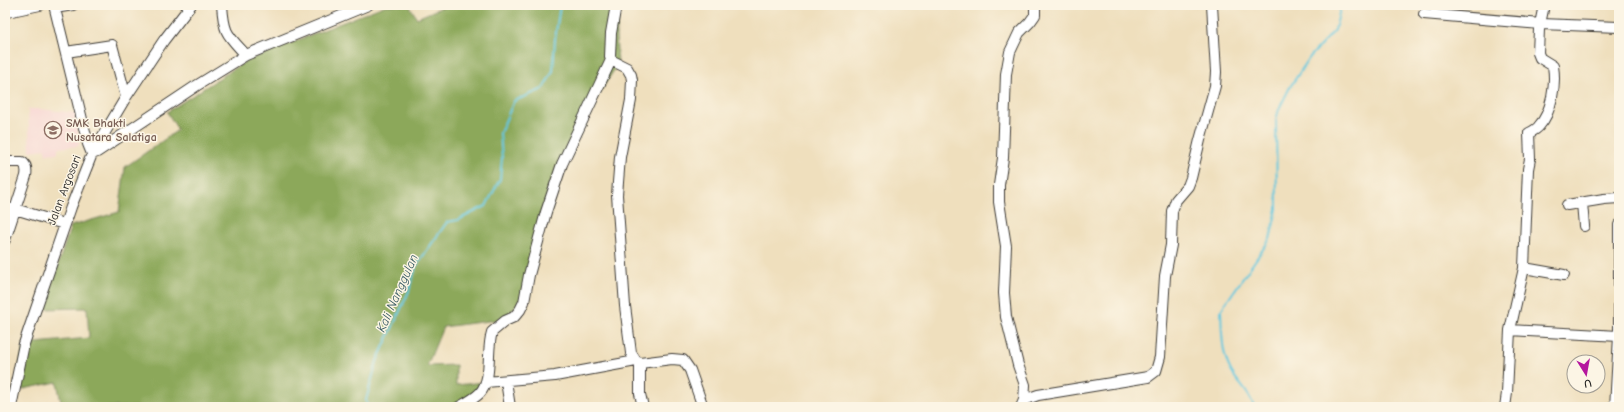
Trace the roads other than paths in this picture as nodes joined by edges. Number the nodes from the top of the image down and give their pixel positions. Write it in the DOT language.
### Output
graph roads {
  1 [pos="40,5"];
  2 [pos="73,5"];
  3 [pos="191,5"];
  4 [pos="222,5"];
  5 [pos="368,5"];
  6 [pos="616,5"];
  7 [pos="1035,5"];
  8 [pos="1212,5"];
  9 [pos="1544,5"];
  10 [pos="54,7"];
  11 [pos="7,12"];
  12 [pos="1424,14"];
  13 [pos="1541,24"];
  14 [pos="1619,27"];
  15 [pos="66,52"];
  16 [pos="246,55"];
  17 [pos="611,60"];
  18 [pos="126,97"];
  19 [pos="92,154"];
  20 [pos="5,162"];
  21 [pos="1619,198"];
  22 [pos="1582,203"];
  23 [pos="1568,205"];
  24 [pos="10,209"];
  25 [pos="64,224"];
  26 [pos="1619,225"];
  27 [pos="1584,226"];
  28 [pos="5,240"];
  29 [pos="1524,268"];
  30 [pos="1564,275"];
  31 [pos="1510,330"];
  32 [pos="1619,336"];
  33 [pos="638,362"];
  34 [pos="506,380"];
  35 [pos="486,382"];
  36 [pos="1022,404"];
  37 [pos="11,407"];
  38 [pos="459,407"];
  39 [pos="510,407"];
  40 [pos="643,407"];
  41 [pos="703,407"];
  42 [pos="1504,407"];
  43 [pos="1615,407"];
  1 -- 11 [label="street"];
  2 -- 10 [label="street"];
  3 -- 18 [label="street, Jalan Argosari"];
  4 -- 16 [label="street"];
  5 -- 16 [label="street"];
  6 -- 17 [label="street"];
  7 -- 36 [label="street"];
  8 -- 36 [label="street"];
  9 -- 13 [label="street"];
  10 -- 15 [label="street"];
  12 -- 13 [label="street"];
  13 -- 14 [label="street"];
  13 -- 29 [label="street"];
  15 -- 18 [label="street"];
  15 -- 19 [label="street"];
  16 -- 19 [label="street"];
  17 -- 33 [label="street"];
  17 -- 35 [label="street"];
  18 -- 19 [label="street, Jalan Argosari"];
  19 -- 25 [label="street, Jalan Argosari"];
  20 -- 24 [label="street"];
  21 -- 22 [label="street"];
  22 -- 23 [label="street"];
  22 -- 27 [label="street"];
  24 -- 25 [label="street"];
  24 -- 28 [label="street"];
  25 -- 37 [label="street, Jalan Argosari"];
  26 -- 32 [label="street"];
  29 -- 30 [label="street"];
  29 -- 31 [label="street"];
  31 -- 32 [label="street"];
  31 -- 42 [label="street"];
  32 -- 43 [label="street"];
  33 -- 34 [label="street"];
  33 -- 40 [label="street"];
  33 -- 41 [label="street"];
  34 -- 35 [label="street"];
  34 -- 39 [label="street"];
  35 -- 38 [label="street"];
}
